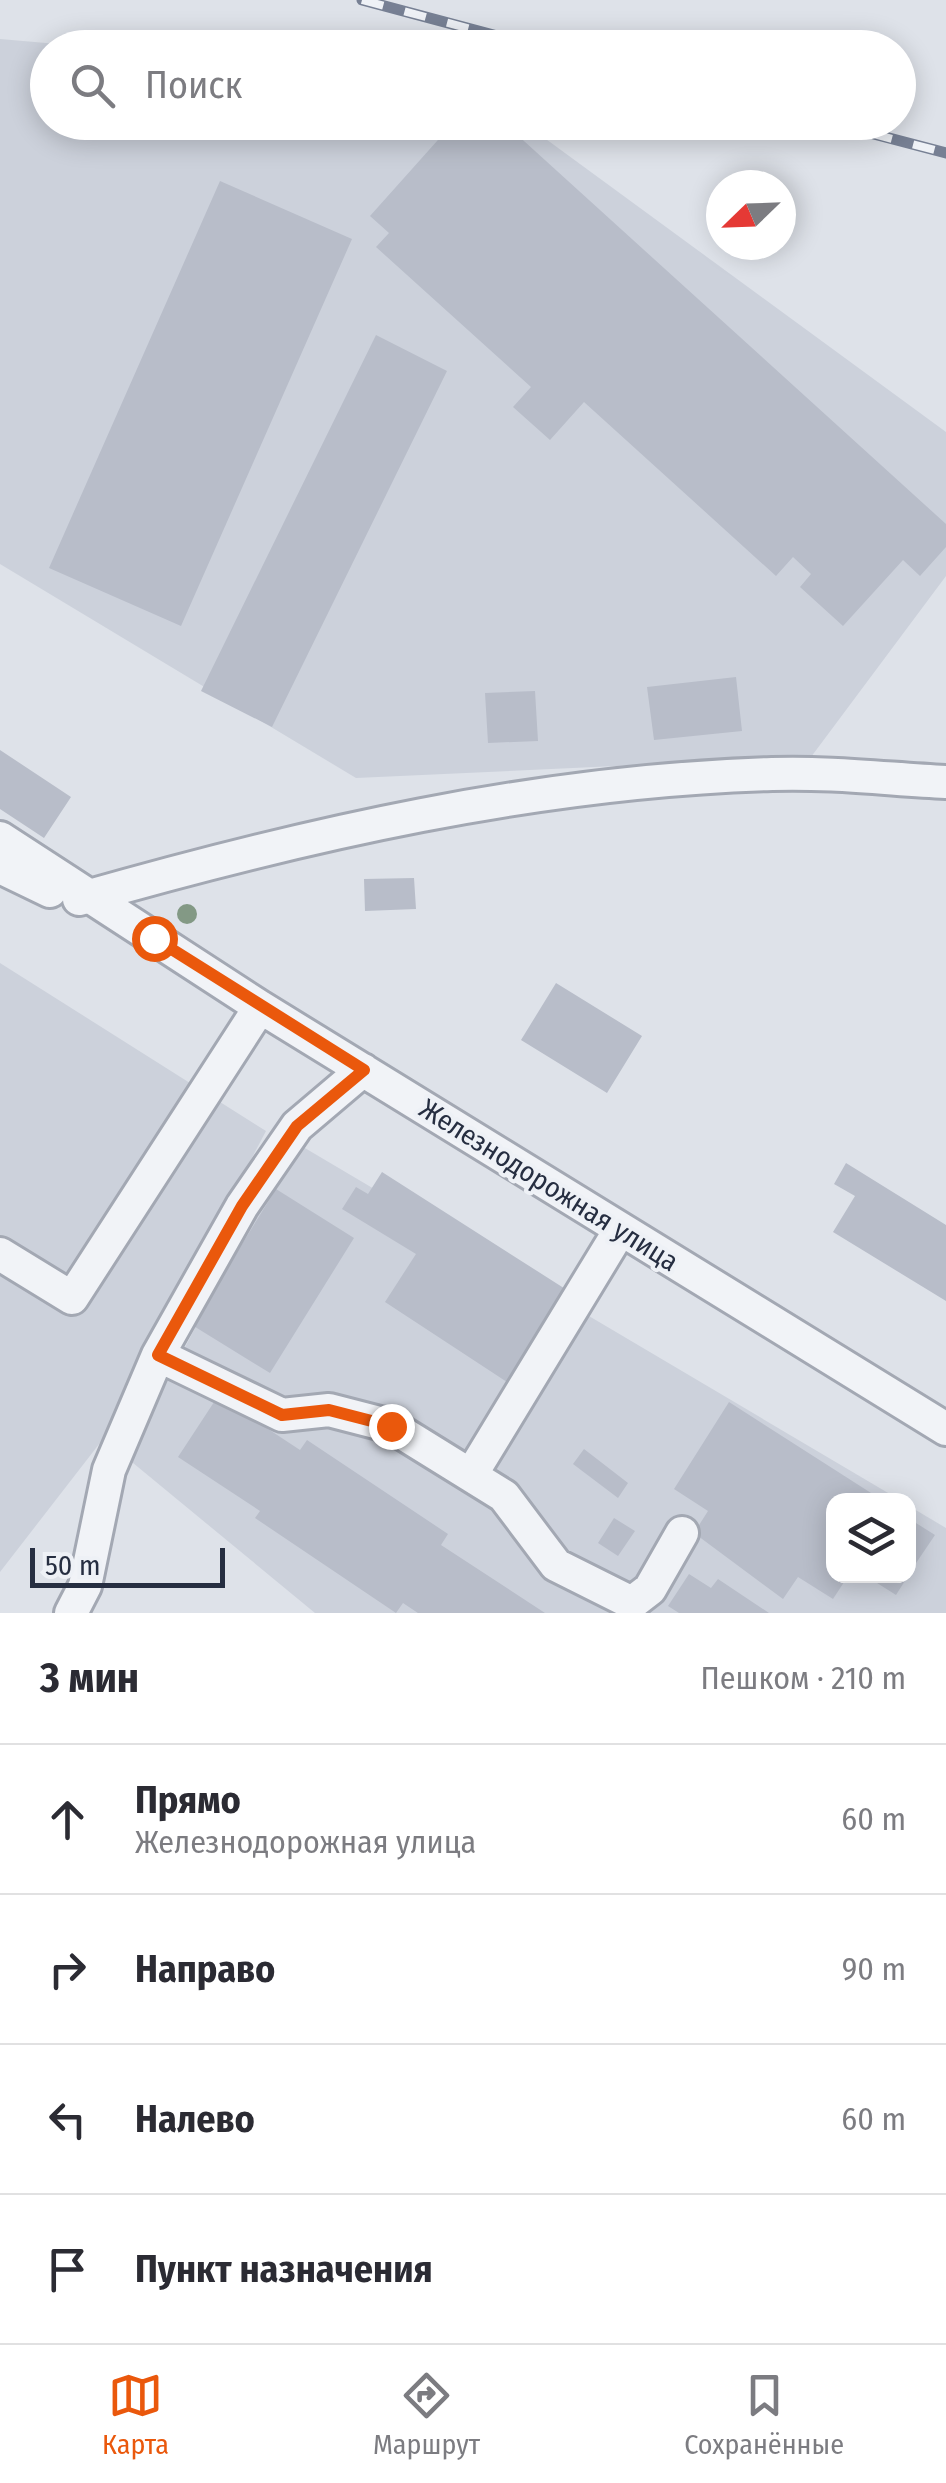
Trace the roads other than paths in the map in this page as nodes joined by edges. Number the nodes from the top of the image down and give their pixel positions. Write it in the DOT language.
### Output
graph roads {
  1 [pos="946,782"];
  2 [pos="0,838"];
  3 [pos="0,867"];
  4 [pos="80,899"];
  5 [pos="260,1007"];
  6 [pos="364,1070"];
  7 [pos="620,1230"];
  8 [pos="0,1254"];
  9 [pos="158,1355"];
  10 [pos="946,1428"];
  11 [pos="471,1475"];
  12 [pos="682,1533"];
  13 [pos="636,1608"];
  14 [pos="72,1613"];
  1 -- 4 [label="street"];
  2 -- 4 [label="street, Железнодорожная улица"];
  3 -- 4 [label="street, Железнодорожная улица"];
  4 -- 5 [label="street, Железнодорожная улица"];
  5 -- 6 [label="street, Железнодорожная улица"];
  5 -- 8 [label="street"];
  6 -- 7 [label="street, Железнодорожная улица"];
  6 -- 9 [label="street"];
  7 -- 10 [label="street, Железнодорожная улица"];
  7 -- 11 [label="street"];
  9 -- 11 [label="street"];
  9 -- 14 [label="street"];
  11 -- 13 [label="street"];
  12 -- 13 [label="street"];
}
